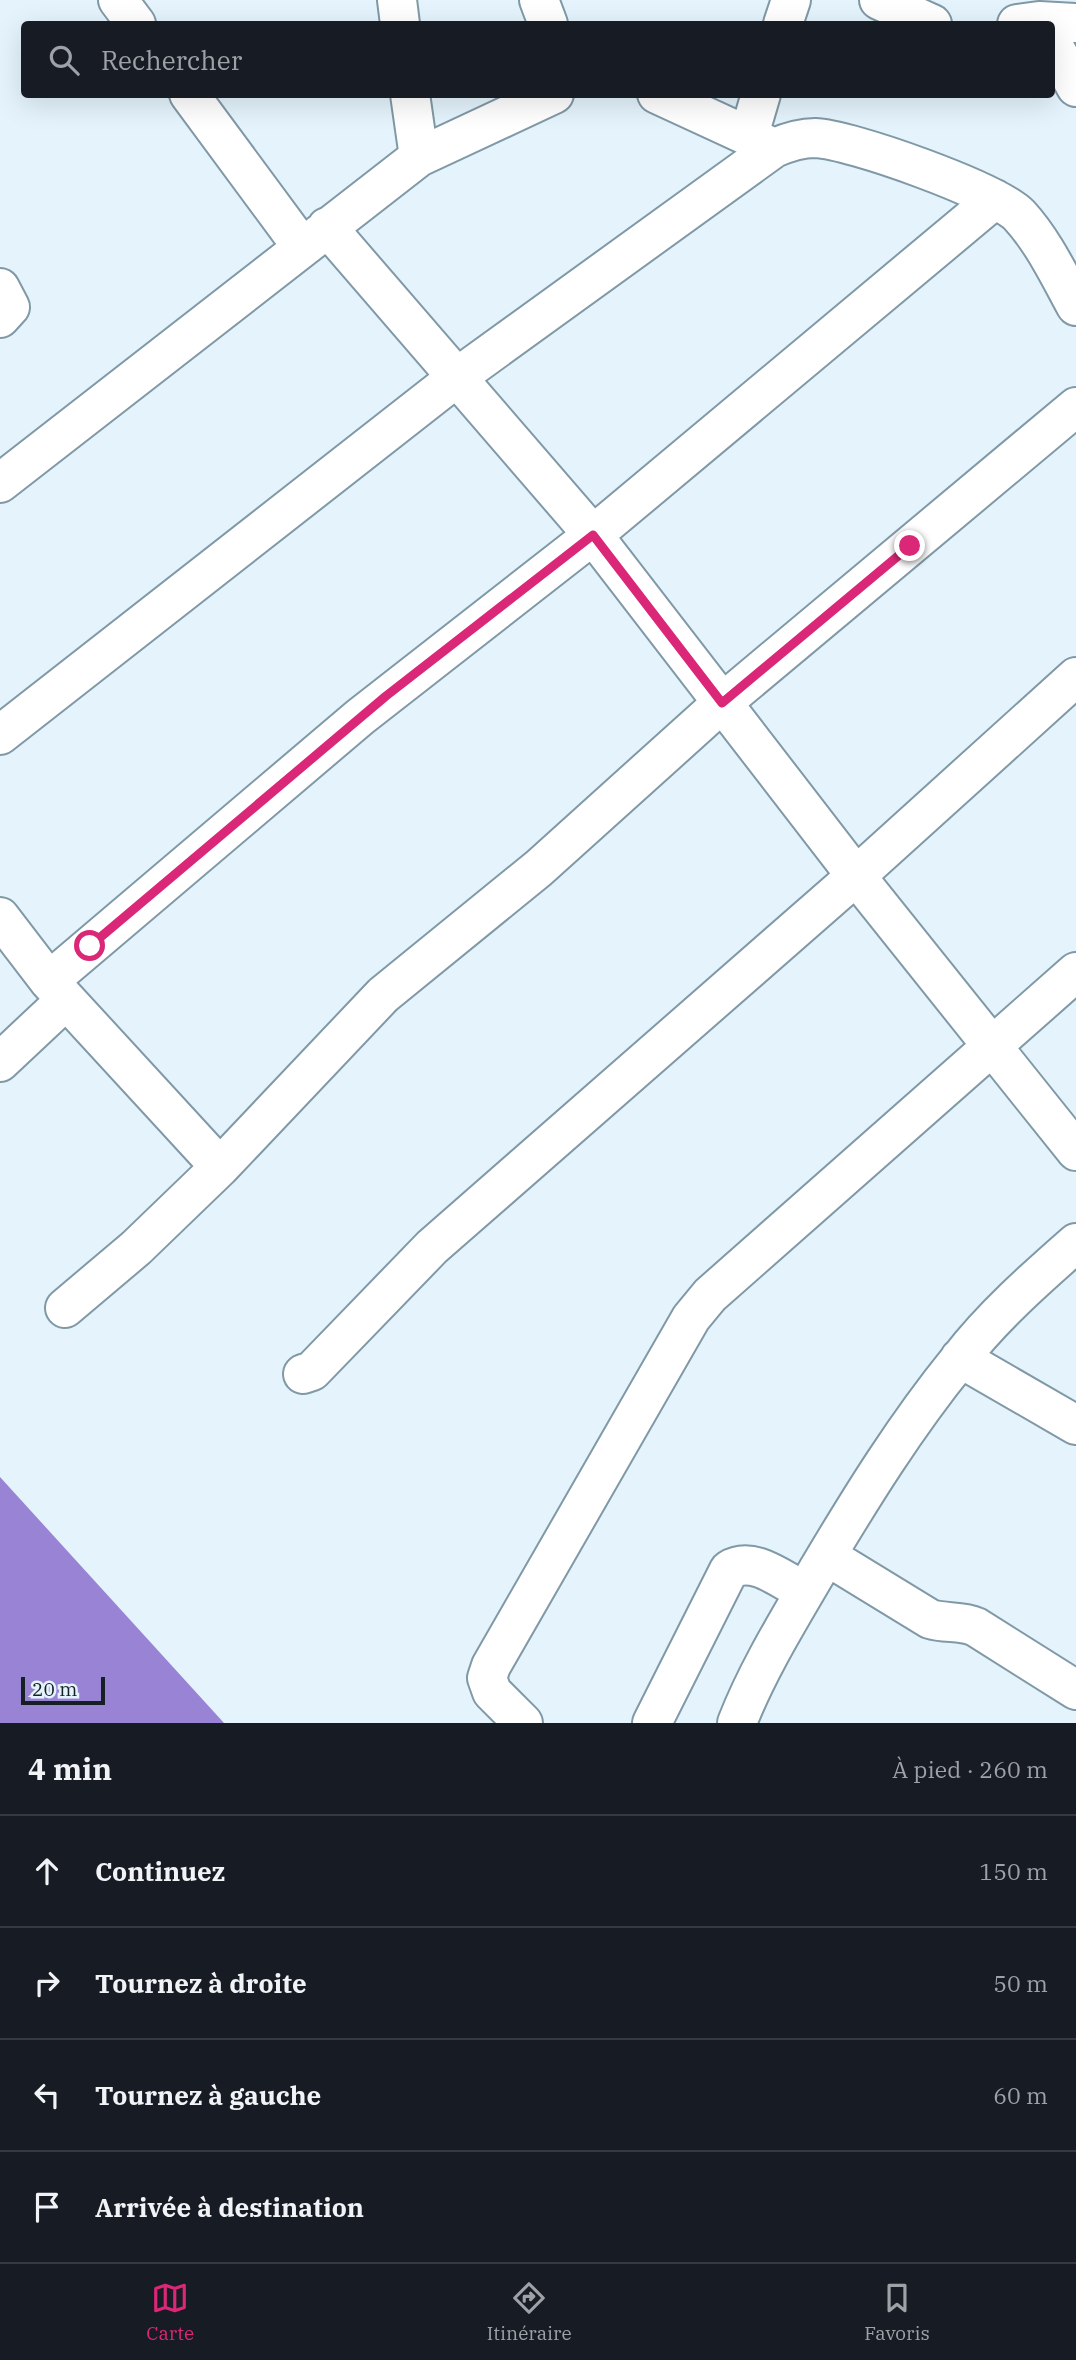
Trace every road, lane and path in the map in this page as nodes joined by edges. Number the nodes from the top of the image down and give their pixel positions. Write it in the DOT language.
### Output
graph roads {
  1 [pos="118,0"];
  2 [pos="539,0"];
  3 [pos="791,0"];
  4 [pos="878,0"];
  5 [pos="134,21"];
  6 [pos="547,21"];
  7 [pos="784,21"];
  8 [pos="925,21"];
  9 [pos="1055,23"];
  10 [pos="1076,23"];
  11 [pos="1055,54"];
  12 [pos="1076,87"];
  13 [pos="192,98"];
  14 [pos="411,98"];
  15 [pos="545,98"];
  16 [pos="666,98"];
  17 [pos="761,98"];
  18 [pos="762,141"];
  19 [pos="419,157"];
  20 [pos="995,199"];
  21 [pos="314,237"];
  22 [pos="1063,250"];
  23 [pos="0,288"];
  24 [pos="1076,306"];
  25 [pos="0,317"];
  26 [pos="456,378"];
  27 [pos="1076,407"];
  28 [pos="0,483"];
  29 [pos="593,535"];
  30 [pos="1076,677"];
  31 [pos="722,703"];
  32 [pos="0,735"];
  33 [pos="856,876"];
  34 [pos="0,917"];
  35 [pos="1076,972"];
  36 [pos="58,991"];
  37 [pos="991,1049"];
  38 [pos="0,1062"];
  39 [pos="1076,1151"];
  40 [pos="220,1167"];
  41 [pos="1076,1243"];
  42 [pos="65,1308"];
  43 [pos="960,1358"];
  44 [pos="303,1374"];
  45 [pos="1076,1425"];
  46 [pos="827,1556"];
  47 [pos="805,1592"];
  48 [pos="1076,1690"];
  49 [pos="523,1723"];
  50 [pos="652,1723"];
  51 [pos="737,1723"];
  1 -- 5 [label="street"];
  2 -- 6 [label="street"];
  3 -- 7 [label="street"];
  4 -- 8 [label="street"];
  9 -- 10 [label="street"];
  11 -- 12 [label="street"];
  13 -- 21 [label="street"];
  14 -- 19 [label="street"];
  15 -- 19 [label="street"];
  16 -- 18 [label="street"];
  17 -- 18 [label="street"];
  18 -- 20 [label="street"];
  18 -- 26 [label="street"];
  19 -- 21 [label="street"];
  20 -- 22 [label="street"];
  20 -- 29 [label="street"];
  21 -- 26 [label="street"];
  21 -- 28 [label="street"];
  22 -- 24 [label="street"];
  23 -- 25 [label="street"];
  26 -- 29 [label="street"];
  26 -- 32 [label="street"];
  27 -- 31 [label="street"];
  29 -- 31 [label="street"];
  29 -- 36 [label="street"];
  30 -- 33 [label="street"];
  31 -- 33 [label="street"];
  31 -- 40 [label="street"];
  33 -- 37 [label="street"];
  33 -- 44 [label="street"];
  34 -- 36 [label="street"];
  35 -- 37 [label="street"];
  36 -- 38 [label="street"];
  36 -- 40 [label="street"];
  37 -- 39 [label="street"];
  37 -- 49 [label="street"];
  40 -- 42 [label="street"];
  41 -- 43 [label="street"];
  43 -- 45 [label="street"];
  43 -- 46 [label="street"];
  46 -- 47 [label="street"];
  46 -- 48 [label="street"];
  47 -- 50 [label="street"];
  47 -- 51 [label="street"];
}
